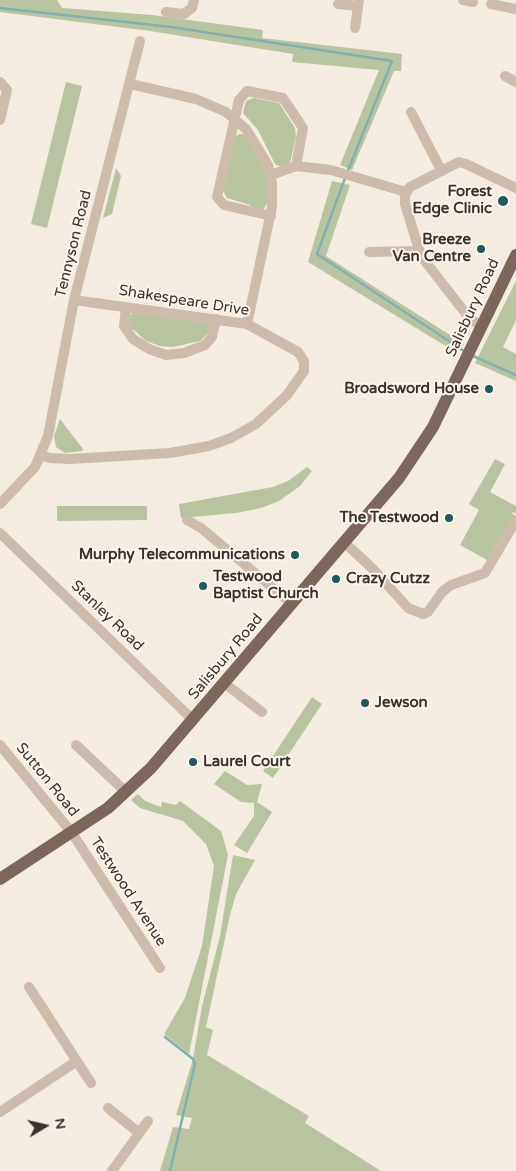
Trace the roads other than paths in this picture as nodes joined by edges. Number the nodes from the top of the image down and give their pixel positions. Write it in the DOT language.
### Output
graph roads {
  1 [pos="194,0"];
  2 [pos="359,3"];
  3 [pos="505,3"];
  4 [pos="338,4"];
  5 [pos="491,4"];
  6 [pos="516,9"];
  7 [pos="166,12"];
  8 [pos="355,28"];
  9 [pos="140,41"];
  10 [pos="505,76"];
  11 [pos="0,82"];
  12 [pos="516,82"];
  13 [pos="130,84"];
  14 [pos="411,112"];
  15 [pos="234,118"];
  16 [pos="0,120"];
  17 [pos="296,166"];
  18 [pos="441,170"];
  19 [pos="271,175"];
  20 [pos="516,188"];
  21 [pos="406,192"];
  22 [pos="271,216"];
  23 [pos="418,251"];
  24 [pos="369,252"];
  25 [pos="516,255"];
  26 [pos="74,300"];
  27 [pos="126,307"];
  28 [pos="216,319"];
  29 [pos="247,324"];
  30 [pos="482,326"];
  31 [pos="41,455"];
  32 [pos="0,504"];
  33 [pos="187,520"];
  34 [pos="516,520"];
  35 [pos="0,533"];
  36 [pos="344,542"];
  37 [pos="292,604"];
  38 [pos="224,684"];
  39 [pos="262,712"];
  40 [pos="193,720"];
  41 [pos="0,745"];
  42 [pos="76,745"];
  43 [pos="126,792"];
  44 [pos="72,833"];
  45 [pos="0,879"];
  46 [pos="160,968"];
  47 [pos="29,987"];
  48 [pos="77,1061"];
  49 [pos="91,1084"];
  50 [pos="108,1108"];
  51 [pos="0,1112"];
  52 [pos="148,1121"];
  53 [pos="138,1132"];
  54 [pos="112,1171"];
  1 -- 7 [label="street"];
  2 -- 4 [label="street"];
  2 -- 8 [label="street"];
  3 -- 5 [label="street"];
  3 -- 6 [label="street"];
  9 -- 13 [label="street, Tennyson Road"];
  10 -- 12 [label="street"];
  11 -- 16 [label="street"];
  13 -- 15 [label="street"];
  13 -- 26 [label="street, Tennyson Road"];
  14 -- 18 [label="street"];
  15 -- 17 [label="street"];
  15 -- 19 [label="street"];
  15 -- 22 [label="street"];
  17 -- 19 [label="street"];
  17 -- 21 [label="street"];
  18 -- 20 [label="street"];
  18 -- 21 [label="street"];
  19 -- 22 [label="street"];
  21 -- 23 [label="street"];
  22 -- 29 [label="street"];
  23 -- 24 [label="street"];
  23 -- 30 [label="street"];
  25 -- 30 [label="main road, Salisbury Road"];
  26 -- 27 [label="street, Shakespeare Drive"];
  26 -- 31 [label="street, Tennyson Road"];
  27 -- 28 [label="street, Shakespeare Drive"];
  27 -- 28 [label="street"];
  28 -- 29 [label="street, Shakespeare Drive"];
  29 -- 31 [label="street, Shakespeare Drive"];
  30 -- 36 [label="main road, Salisbury Road"];
  31 -- 32 [label="street"];
  33 -- 37 [label="street"];
  34 -- 36 [label="street"];
  35 -- 40 [label="street, Stanley Road"];
  36 -- 37 [label="main road, Salisbury Road"];
  37 -- 38 [label="main road, Salisbury Road"];
  38 -- 39 [label="street"];
  38 -- 40 [label="main road, Salisbury Road"];
  40 -- 43 [label="main road, Salisbury Road"];
  41 -- 44 [label="street, Sutton Road"];
  42 -- 43 [label="street"];
  43 -- 44 [label="main road, Salisbury Road"];
  44 -- 45 [label="main road, Salisbury Road"];
  44 -- 46 [label="street, Testwood Avenue"];
  47 -- 48 [label="street"];
  48 -- 49 [label="street"];
  48 -- 51 [label="street"];
  50 -- 53 [label="street"];
  52 -- 53 [label="street"];
  53 -- 54 [label="street"];
}
